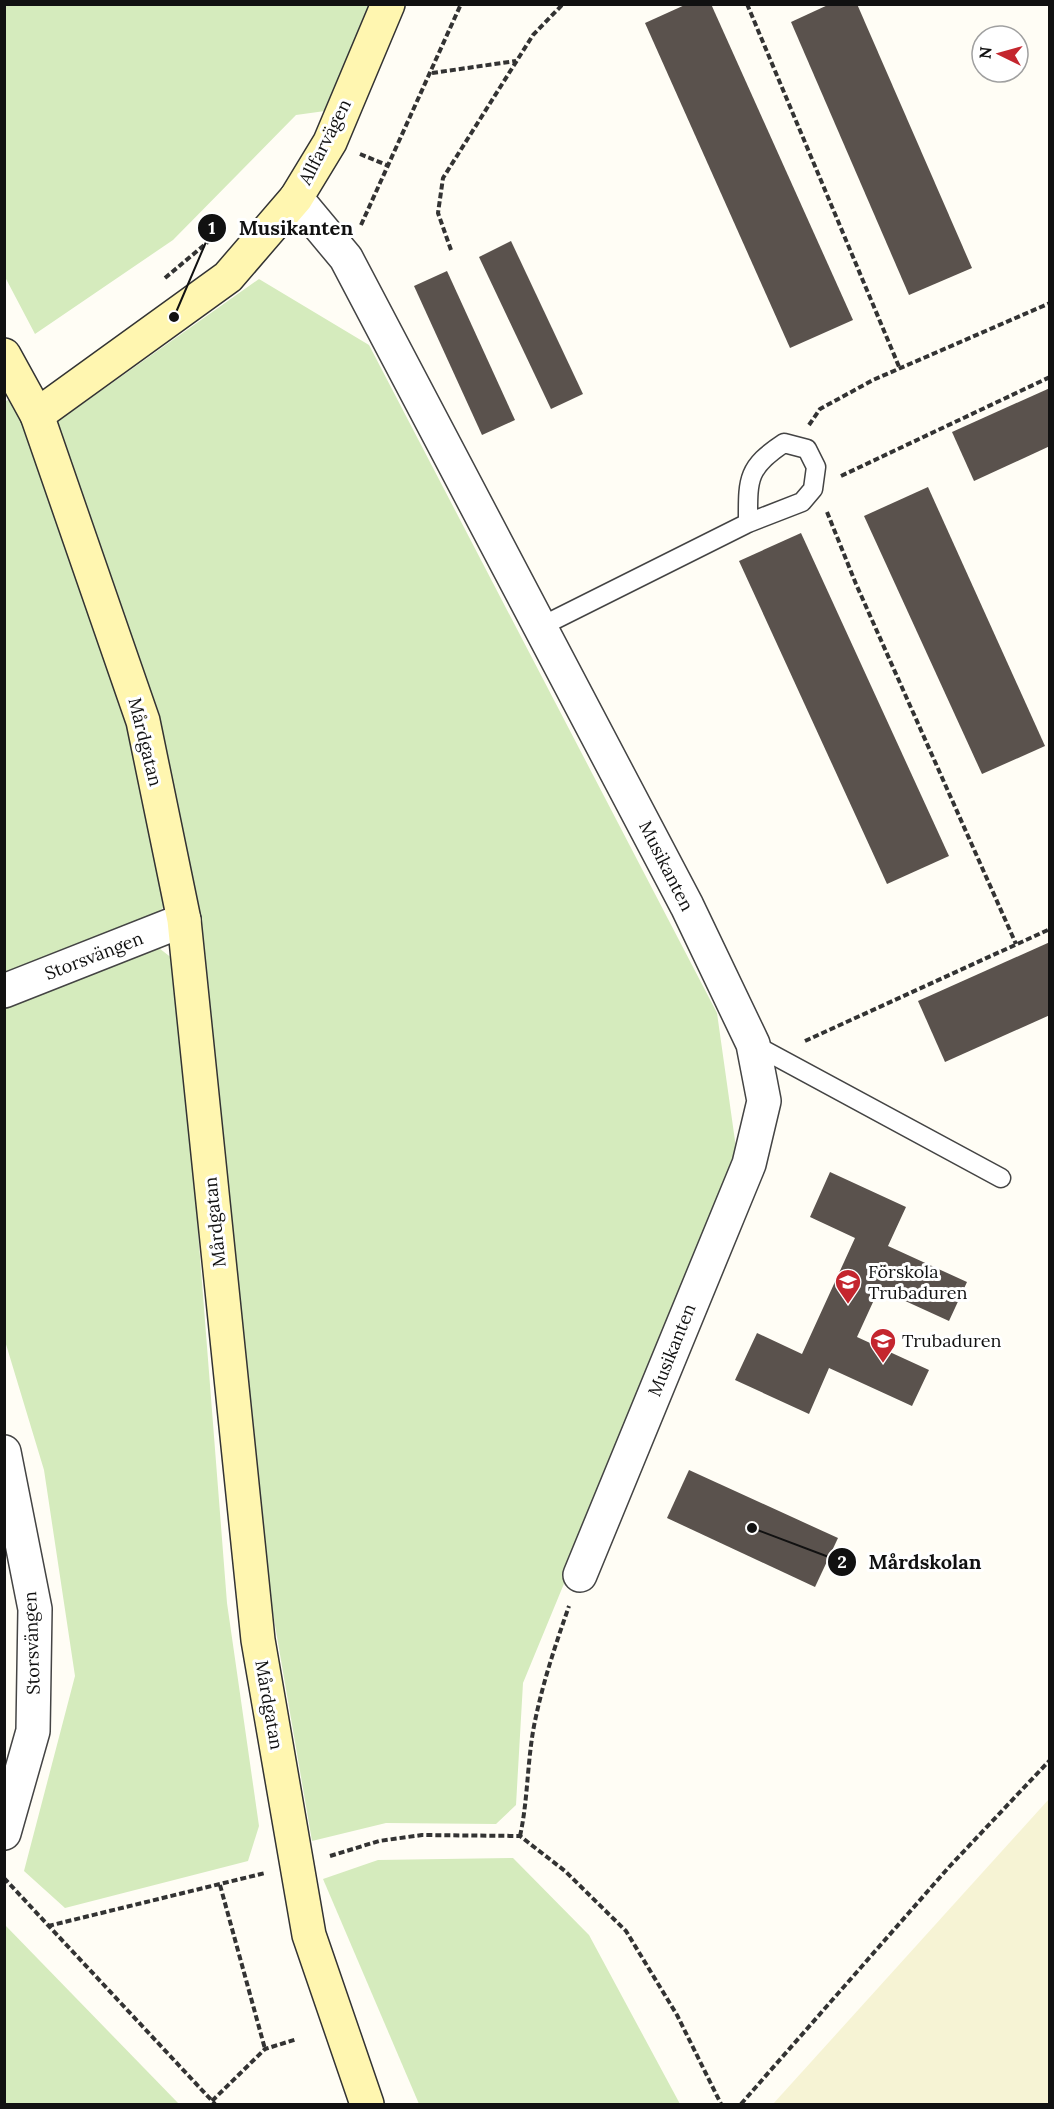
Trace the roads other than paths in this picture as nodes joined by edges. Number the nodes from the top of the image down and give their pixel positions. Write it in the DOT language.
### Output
graph roads {
  1 [pos="388,4"];
  2 [pos="296,198"];
  3 [pos="4,355"];
  4 [pos="37,415"];
  5 [pos="748,523"];
  6 [pos="540,627"];
  7 [pos="184,920"];
  8 [pos="4,991"];
  9 [pos="764,1049"];
  10 [pos="1001,1178"];
  11 [pos="4,1452"];
  12 [pos="580,1575"];
  13 [pos="4,1833"];
  14 [pos="367,2104"];
  1 -- 2 [label="street, Allfarvägen"];
  2 -- 4 [label="street, Allfarvägen"];
  2 -- 6 [label="street, Musikanten"];
  3 -- 4 [label="street, Mårdgatan"];
  4 -- 7 [label="street, Mårdgatan"];
  5 -- 5 [label="lane"];
  5 -- 6 [label="lane"];
  6 -- 9 [label="street, Musikanten"];
  7 -- 8 [label="street, Storsvängen"];
  7 -- 14 [label="street, Mårdgatan"];
  9 -- 10 [label="lane"];
  9 -- 12 [label="street, Musikanten"];
  11 -- 13 [label="street, Storsvängen"];
}
